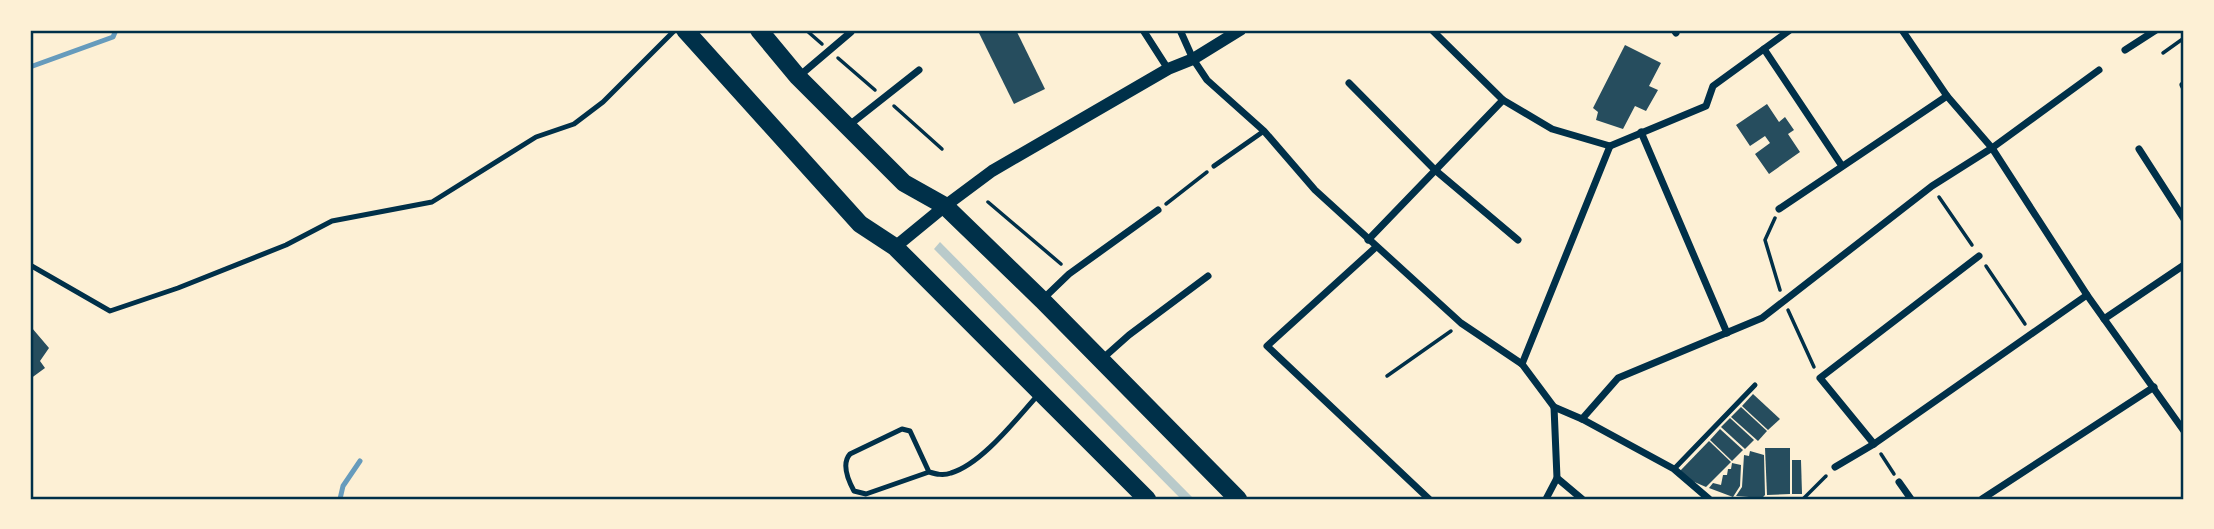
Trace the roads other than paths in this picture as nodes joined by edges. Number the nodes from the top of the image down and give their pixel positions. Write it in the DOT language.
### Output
graph roads {
  1 [pos="676,30"];
  2 [pos="685,30"];
  3 [pos="759,30"];
  4 [pos="1143,30"];
  5 [pos="1180,30"];
  6 [pos="1240,30"];
  7 [pos="1432,30"];
  8 [pos="1790,30"];
  9 [pos="1902,30"];
  10 [pos="2156,30"];
  11 [pos="851,32"];
  12 [pos="1764,49"];
  13 [pos="2125,50"];
  14 [pos="1192,59"];
  15 [pos="1168,69"];
  16 [pos="919,70"];
  17 [pos="2099,70"];
  18 [pos="798,77"];
  19 [pos="1349,83"];
  20 [pos="1947,96"];
  21 [pos="1503,100"];
  22 [pos="847,127"];
  23 [pos="1264,131"];
  24 [pos="1641,132"];
  25 [pos="1610,146"];
  26 [pos="1992,148"];
  27 [pos="2139,149"];
  28 [pos="1214,166"];
  29 [pos="1842,166"];
  30 [pos="1435,170"];
  31 [pos="945,206"];
  32 [pos="1779,208"];
  33 [pos="1158,210"];
  34 [pos="2184,219"];
  35 [pos="1368,240"];
  36 [pos="1518,240"];
  37 [pos="895,247"];
  38 [pos="1376,247"];
  39 [pos="1979,256"];
  40 [pos="30,265"];
  41 [pos="2184,265"];
  42 [pos="1208,276"];
  43 [pos="2087,295"];
  44 [pos="1042,300"];
  45 [pos="2104,318"];
  46 [pos="1727,333"];
  47 [pos="1101,359"];
  48 [pos="1522,364"];
  49 [pos="1755,384"];
  50 [pos="2154,387"];
  51 [pos="1040,393"];
  52 [pos="1554,407"];
  53 [pos="1582,419"];
  54 [pos="2184,431"];
  55 [pos="1874,444"];
  56 [pos="1835,467"];
  57 [pos="1674,470"];
  58 [pos="929,472"];
  59 [pos="1558,478"];
  60 [pos="1899,482"];
  61 [pos="1147,499"];
  62 [pos="1238,499"];
  63 [pos="1429,499"];
  64 [pos="1546,499"];
  65 [pos="1582,499"];
  66 [pos="1709,499"];
  67 [pos="1911,499"];
  68 [pos="1982,499"];
  1 -- 40 [label="lane"];
  2 -- 37 [label="main road"];
  3 -- 18 [label="main road"];
  4 -- 15 [label="street"];
  5 -- 14 [label="street"];
  6 -- 14 [label="street"];
  7 -- 21 [label="street"];
  8 -- 12 [label="street"];
  9 -- 20 [label="street"];
  10 -- 13 [label="street"];
  11 -- 18 [label="street"];
  12 -- 24 [label="street"];
  12 -- 29 [label="street"];
  14 -- 15 [label="street"];
  14 -- 23 [label="street"];
  15 -- 31 [label="street"];
  16 -- 22 [label="street"];
  17 -- 26 [label="street"];
  18 -- 22 [label="main road"];
  19 -- 30 [label="street"];
  20 -- 26 [label="street"];
  20 -- 29 [label="street"];
  21 -- 25 [label="street"];
  21 -- 30 [label="street"];
  22 -- 31 [label="main road"];
  23 -- 28 [label="lane"];
  23 -- 35 [label="street"];
  24 -- 25 [label="street"];
  24 -- 46 [label="street"];
  25 -- 48 [label="street"];
  26 -- 43 [label="street"];
  26 -- 46 [label="street"];
  27 -- 34 [label="street"];
  29 -- 32 [label="street"];
  30 -- 35 [label="street"];
  30 -- 36 [label="street"];
  31 -- 37 [label="street"];
  31 -- 44 [label="main road"];
  33 -- 44 [label="street"];
  35 -- 38 [label="street"];
  37 -- 51 [label="main road"];
  38 -- 48 [label="street"];
  38 -- 63 [label="street"];
  39 -- 55 [label="street"];
  41 -- 45 [label="street"];
  42 -- 47 [label="street"];
  43 -- 45 [label="street"];
  43 -- 55 [label="street"];
  44 -- 47 [label="main road"];
  45 -- 50 [label="street"];
  46 -- 53 [label="street"];
  47 -- 62 [label="main road"];
  48 -- 52 [label="street"];
  49 -- 57 [label="lane"];
  50 -- 54 [label="street"];
  50 -- 68 [label="street"];
  51 -- 58 [label="lane"];
  51 -- 61 [label="main road"];
  52 -- 53 [label="street"];
  52 -- 59 [label="street"];
  53 -- 57 [label="street"];
  55 -- 56 [label="street"];
  57 -- 66 [label="street"];
  58 -- 58 [label="lane"];
  59 -- 64 [label="street"];
  59 -- 65 [label="street"];
  60 -- 67 [label="street"];
}
